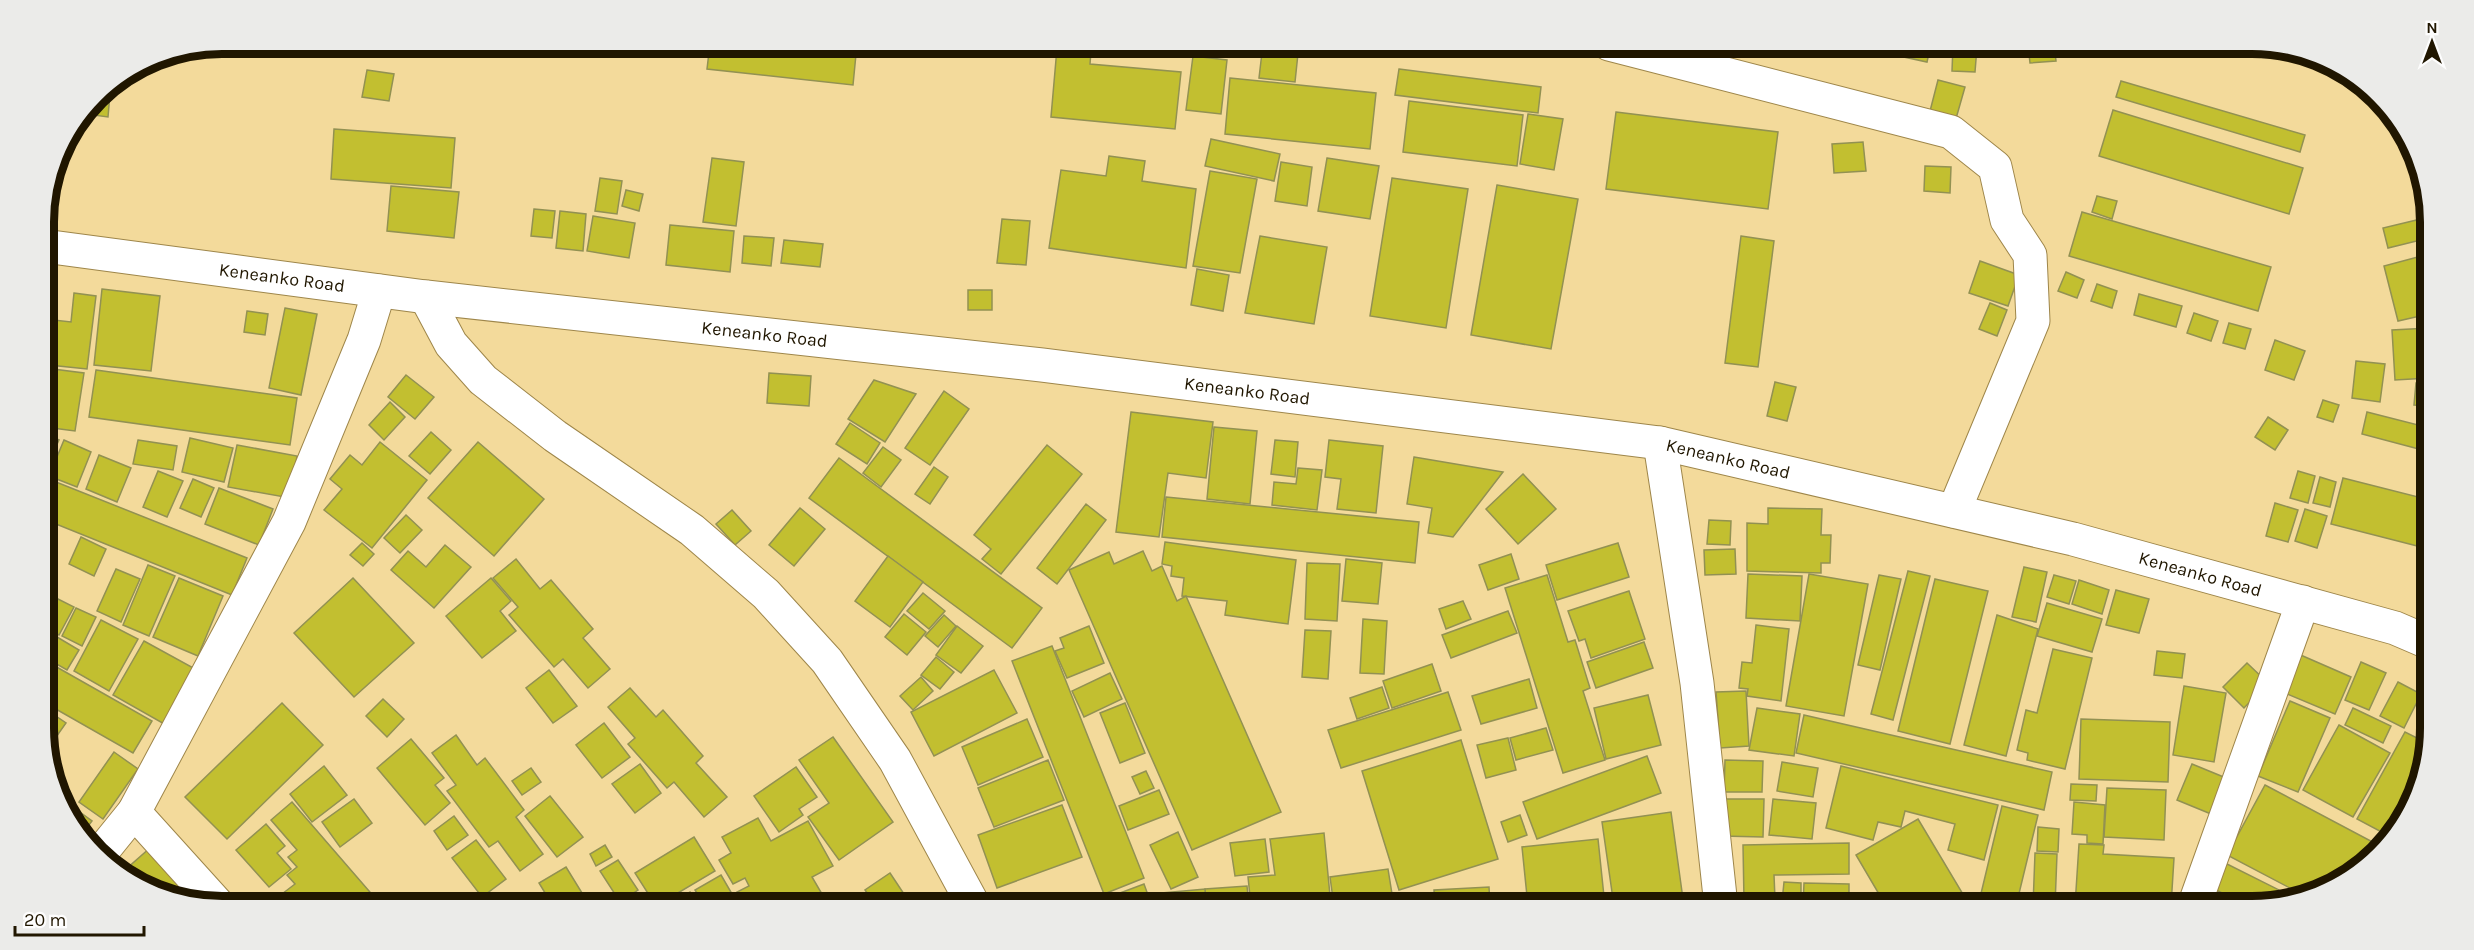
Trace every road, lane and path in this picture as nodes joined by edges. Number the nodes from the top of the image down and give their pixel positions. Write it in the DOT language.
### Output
graph roads {
  1 [pos="1648,54"];
  2 [pos="54,247"];
  3 [pos="379,291"];
  4 [pos="426,297"];
  5 [pos="1660,443"];
  6 [pos="1954,511"];
  7 [pos="2303,602"];
  8 [pos="2420,639"];
  9 [pos="134,812"];
  10 [pos="105,848"];
  11 [pos="210,896"];
  12 [pos="969,896"];
  13 [pos="1720,896"];
  14 [pos="2198,896"];
  1 -- 6 [label="street"];
  2 -- 3 [label="street, Keneanko Road"];
  3 -- 4 [label="street, Keneanko Road"];
  3 -- 9 [label="street"];
  4 -- 5 [label="street, Keneanko Road"];
  4 -- 12 [label="street"];
  5 -- 6 [label="street, Keneanko Road"];
  5 -- 13 [label="street"];
  6 -- 7 [label="street, Keneanko Road"];
  7 -- 8 [label="street, Keneanko Road"];
  7 -- 14 [label="street"];
  9 -- 10 [label="street"];
  9 -- 11 [label="street"];
}
